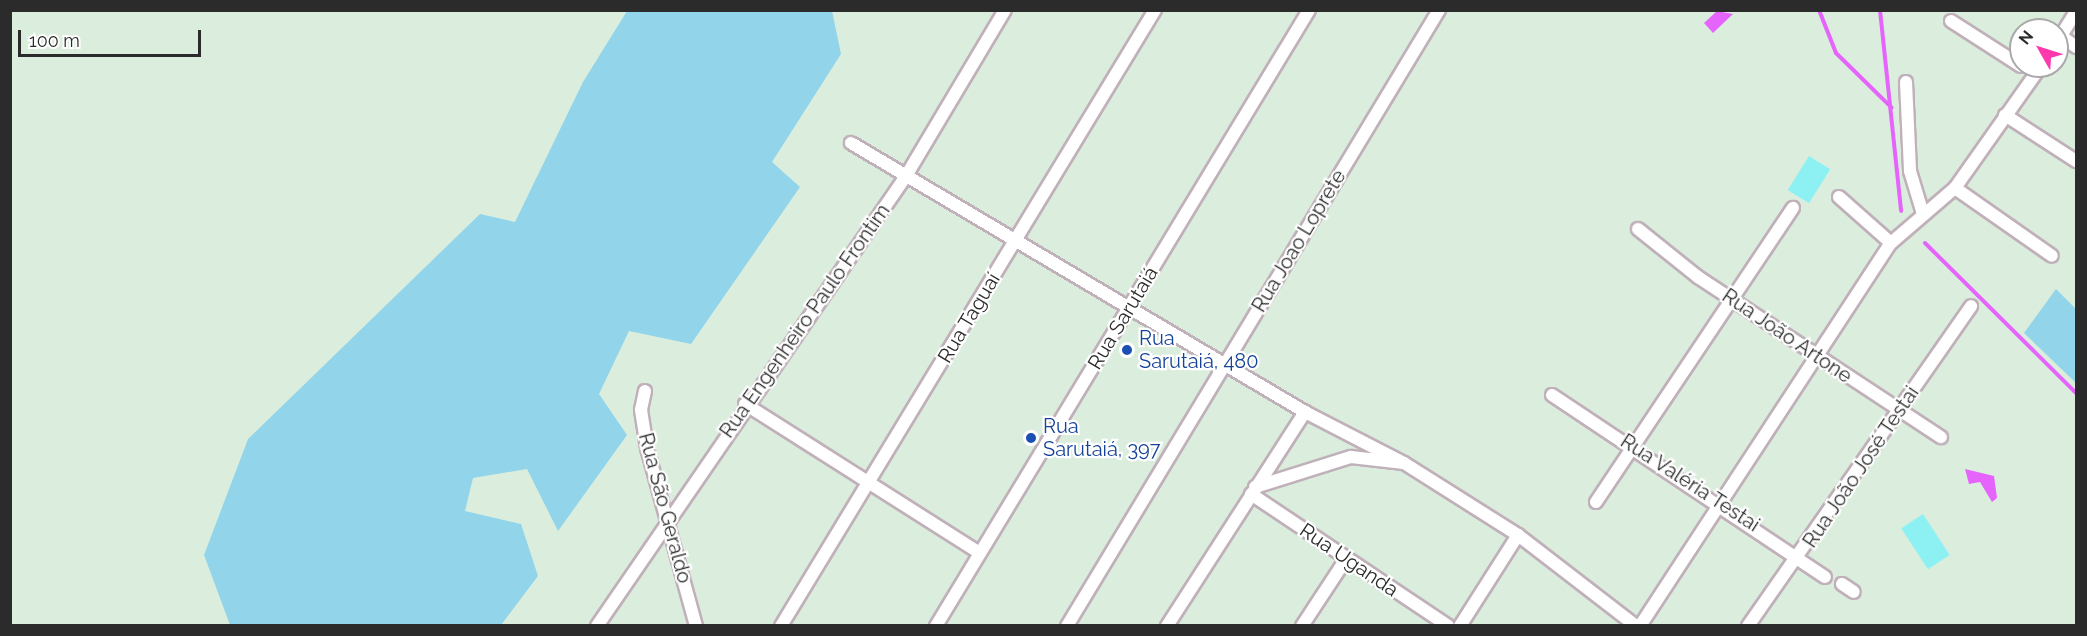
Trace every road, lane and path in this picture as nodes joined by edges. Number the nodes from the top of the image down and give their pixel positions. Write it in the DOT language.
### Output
graph roads {
  1 [pos="1005,10"];
  2 [pos="1155,10"];
  3 [pos="1309,10"];
  4 [pos="1439,10"];
  5 [pos="1952,21"];
  6 [pos="2009,58"];
  7 [pos="2032,78"];
  8 [pos="1906,82"];
  9 [pos="2005,115"];
  10 [pos="851,143"];
  11 [pos="2076,161"];
  12 [pos="906,176"];
  13 [pos="1955,188"];
  14 [pos="1839,196"];
  15 [pos="1793,208"];
  16 [pos="1923,214"];
  17 [pos="1638,229"];
  18 [pos="1015,242"];
  19 [pos="1891,243"];
  20 [pos="2052,256"];
  21 [pos="1732,300"];
  22 [pos="1971,306"];
  23 [pos="1129,308"];
  24 [pos="1814,352"];
  25 [pos="1224,363"];
  26 [pos="645,391"];
  27 [pos="1552,395"];
  28 [pos="745,404"];
  29 [pos="1305,412"];
  30 [pos="1899,412"];
  31 [pos="1941,437"];
  32 [pos="1634,445"];
  33 [pos="1404,463"];
  34 [pos="869,482"];
  35 [pos="1253,490"];
  36 [pos="1596,502"];
  37 [pos="1720,502"];
  38 [pos="669,524"];
  39 [pos="1518,535"];
  40 [pos="980,553"];
  41 [pos="1800,556"];
  42 [pos="1346,559"];
  43 [pos="1825,576"];
  44 [pos="1842,584"];
  45 [pos="1854,592"];
  46 [pos="597,626"];
  47 [pos="696,626"];
  48 [pos="781,626"];
  49 [pos="936,626"];
  50 [pos="1067,626"];
  51 [pos="1167,626"];
  52 [pos="1302,626"];
  53 [pos="1448,626"];
  54 [pos="1460,626"];
  55 [pos="1638,626"];
  56 [pos="1748,626"];
  1 -- 12 [label="street, Rua Engenheiro Paulo Frontim"];
  2 -- 18 [label="street, Rua Taguaí"];
  3 -- 23 [label="street, Rua Sarutaiá"];
  4 -- 25 [label="street, Rua Joao Loprete"];
  5 -- 6 [label="street"];
  7 -- 9 [label="street"];
  8 -- 16 [label="street"];
  9 -- 11 [label="street"];
  9 -- 13 [label="street"];
  10 -- 12 [label="street"];
  12 -- 18 [label="street"];
  12 -- 28 [label="street, Rua Engenheiro Paulo Frontim"];
  13 -- 16 [label="street"];
  13 -- 20 [label="street"];
  14 -- 19 [label="street"];
  15 -- 21 [label="street"];
  16 -- 19 [label="street"];
  17 -- 21 [label="street, Rua João Artone"];
  18 -- 23 [label="street"];
  18 -- 34 [label="street, Rua Taguaí"];
  19 -- 24 [label="street"];
  21 -- 24 [label="street, Rua João Artone"];
  21 -- 32 [label="street"];
  22 -- 30 [label="street, Rua João José Testai"];
  23 -- 25 [label="street"];
  23 -- 40 [label="street, Rua Sarutaiá"];
  24 -- 30 [label="street, Rua João Artone"];
  24 -- 37 [label="street"];
  25 -- 29 [label="street"];
  25 -- 50 [label="street, Rua Joao Loprete"];
  26 -- 38 [label="street, Rua São Geraldo"];
  27 -- 32 [label="street, Rua Valéria Testai"];
  28 -- 34 [label="street"];
  28 -- 38 [label="street, Rua Engenheiro Paulo Frontim"];
  29 -- 33 [label="street"];
  29 -- 35 [label="street"];
  30 -- 31 [label="street, Rua João Artone"];
  30 -- 41 [label="street, Rua João José Testai"];
  32 -- 36 [label="street"];
  32 -- 37 [label="street, Rua Valéria Testai"];
  33 -- 35 [label="street"];
  33 -- 39 [label="street"];
  34 -- 40 [label="street"];
  34 -- 48 [label="street, Rua Taguaí"];
  35 -- 42 [label="street, Rua Uganda"];
  35 -- 51 [label="street"];
  37 -- 41 [label="street, Rua Valéria Testai"];
  37 -- 55 [label="street"];
  38 -- 46 [label="street, Rua Engenheiro Paulo Frontim"];
  38 -- 47 [label="street, Rua São Geraldo"];
  39 -- 54 [label="street"];
  39 -- 55 [label="street"];
  40 -- 49 [label="street, Rua Sarutaiá"];
  41 -- 43 [label="street, Rua Valéria Testai"];
  41 -- 56 [label="street, Rua João José Testai"];
  42 -- 52 [label="street"];
  42 -- 53 [label="street, Rua Uganda"];
  44 -- 45 [label="street"];
}
